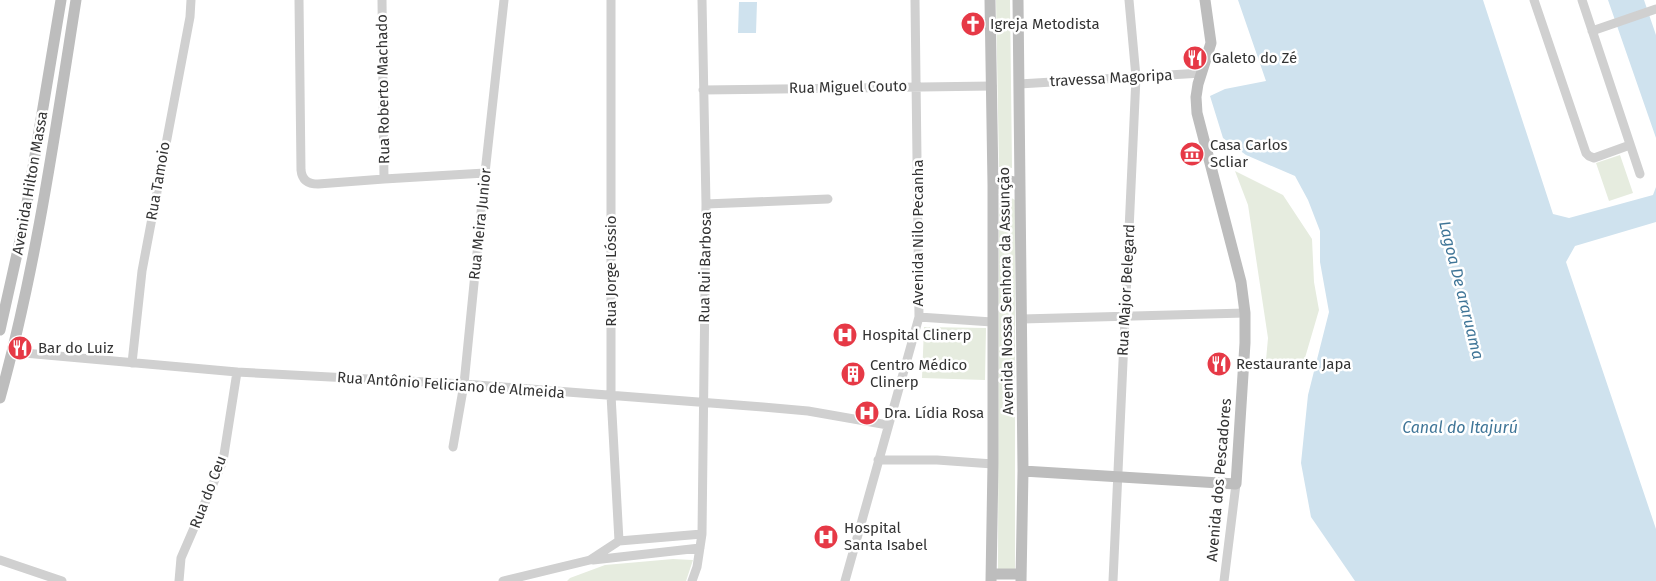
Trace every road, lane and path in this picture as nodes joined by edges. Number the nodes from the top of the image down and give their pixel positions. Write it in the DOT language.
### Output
graph roads {
  1 [pos="61,0"];
  2 [pos="76,0"];
  3 [pos="192,0"];
  4 [pos="299,0"];
  5 [pos="382,0"];
  6 [pos="504,0"];
  7 [pos="611,0"];
  8 [pos="702,0"];
  9 [pos="915,0"];
  10 [pos="990,0"];
  11 [pos="1018,0"];
  12 [pos="1129,0"];
  13 [pos="1205,0"];
  14 [pos="1534,0"];
  15 [pos="1582,0"];
  16 [pos="1656,9"];
  17 [pos="1592,31"];
  18 [pos="1202,73"];
  19 [pos="1136,77"];
  20 [pos="1019,84"];
  21 [pos="917,86"];
  22 [pos="992,86"];
  23 [pos="703,90"];
  24 [pos="1630,145"];
  25 [pos="484,173"];
  26 [pos="1640,174"];
  27 [pos="384,179"];
  28 [pos="1020,183"];
  29 [pos="993,185"];
  30 [pos="828,198"];
  31 [pos="706,204"];
  32 [pos="26,206"];
  33 [pos="41,208"];
  34 [pos="1245,313"];
  35 [pos="1125,316"];
  36 [pos="918,318"];
  37 [pos="1022,319"];
  38 [pos="992,322"];
  39 [pos="0,330"];
  40 [pos="13,352"];
  41 [pos="132,363"];
  42 [pos="237,372"];
  43 [pos="464,384"];
  44 [pos="611,395"];
  45 [pos="0,398"];
  46 [pos="703,403"];
  47 [pos="888,425"];
  48 [pos="454,447"];
  49 [pos="878,460"];
  50 [pos="993,464"];
  51 [pos="1022,470"];
  52 [pos="1117,476"];
  53 [pos="1236,484"];
  54 [pos="702,534"];
  55 [pos="620,542"];
  56 [pos="700,548"];
  57 [pos="0,560"];
  58 [pos="590,560"];
  59 [pos="546,571"];
  60 [pos="991,577"];
  61 [pos="1021,577"];
  62 [pos="62,581"];
  63 [pos="179,581"];
  64 [pos="502,581"];
  65 [pos="544,581"];
  66 [pos="692,581"];
  67 [pos="845,581"];
  68 [pos="1113,581"];
  69 [pos="1224,581"];
  1 -- 32 [label="main road, Avenida Hilton Massa"];
  2 -- 33 [label="main road, Avenida Hilton Massa"];
  3 -- 41 [label="street, Rua Tamoio"];
  4 -- 27 [label="street"];
  5 -- 27 [label="street, Rua Roberto Machado"];
  6 -- 25 [label="street, Rua Meira Junior"];
  7 -- 44 [label="street, Rua Jorge Lóssio"];
  8 -- 23 [label="street, Rua Rui Barbosa"];
  9 -- 21 [label="street, Avenida Nilo Pecanha"];
  10 -- 22 [label="main road, Avenida Nossa Senhora da Assunção"];
  11 -- 20 [label="main road, Avenida Nossa Senhora da Assunção"];
  12 -- 19 [label="street, Rua Major Belegard"];
  13 -- 18 [label="main road, Avenida dos Pescadores"];
  14 -- 24 [label="street"];
  15 -- 17 [label="street"];
  16 -- 17 [label="street"];
  17 -- 24 [label="street"];
  18 -- 19 [label="street, travessa Magoripa"];
  18 -- 34 [label="main road, Avenida dos Pescadores"];
  19 -- 20 [label="street, travessa Magoripa"];
  19 -- 35 [label="street, Rua Major Belegard"];
  20 -- 28 [label="main road, Avenida Nossa Senhora da Assunção"];
  21 -- 22 [label="street, Rua Miguel Couto"];
  21 -- 23 [label="street, Rua Miguel Couto"];
  21 -- 36 [label="street, Avenida Nilo Pecanha"];
  22 -- 29 [label="main road, Avenida Nossa Senhora da Assunção"];
  23 -- 31 [label="street, Rua Rui Barbosa"];
  24 -- 26 [label="street"];
  25 -- 27 [label="street"];
  25 -- 43 [label="street, Rua Meira Junior"];
  28 -- 29 [label="main road"];
  28 -- 37 [label="main road, Avenida Nossa Senhora da Assunção"];
  29 -- 38 [label="main road, Avenida Nossa Senhora da Assunção"];
  30 -- 31 [label="street"];
  31 -- 46 [label="street, Rua Rui Barbosa"];
  32 -- 33 [label="main road"];
  32 -- 39 [label="main road, Avenida Hilton Massa"];
  33 -- 40 [label="main road, Avenida Hilton Massa"];
  34 -- 35 [label="street"];
  34 -- 53 [label="main road, Avenida dos Pescadores"];
  35 -- 37 [label="street"];
  35 -- 52 [label="street, Rua Major Belegard"];
  36 -- 38 [label="street"];
  36 -- 47 [label="street, Avenida Nilo Pecanha"];
  37 -- 51 [label="main road, Avenida Nossa Senhora da Assunção"];
  38 -- 50 [label="main road, Avenida Nossa Senhora da Assunção"];
  40 -- 41 [label="street, Rua Antônio Feliciano de Almeida"];
  40 -- 45 [label="main road, Avenida Hilton Massa"];
  41 -- 42 [label="street, Rua Antônio Feliciano de Almeida"];
  42 -- 43 [label="street, Rua Antônio Feliciano de Almeida"];
  42 -- 63 [label="street, Rua do Ceu"];
  43 -- 44 [label="street, Rua Antônio Feliciano de Almeida"];
  43 -- 48 [label="street, Rua Meira Junior"];
  44 -- 46 [label="street, Rua Antônio Feliciano de Almeida"];
  44 -- 55 [label="street, Rua Jorge Lóssio"];
  46 -- 47 [label="street, Rua Antônio Feliciano de Almeida"];
  46 -- 54 [label="street, Rua Rui Barbosa"];
  47 -- 49 [label="street, Avenida Nilo Pecanha"];
  49 -- 50 [label="street"];
  49 -- 67 [label="street, Avenida Nilo Pecanha"];
  50 -- 60 [label="main road"];
  51 -- 52 [label="main road"];
  51 -- 61 [label="main road, Avenida Nossa Senhora da Assunção"];
  52 -- 53 [label="main road"];
  52 -- 68 [label="street, Rua Major Belegard"];
  53 -- 69 [label="street, Avenida dos Pescadores"];
  54 -- 55 [label="street"];
  54 -- 56 [label="street, Rua Rui Barbosa"];
  55 -- 58 [label="street"];
  56 -- 58 [label="street"];
  56 -- 66 [label="street, Rua Rui Barbosa"];
  57 -- 62 [label="street"];
  58 -- 59 [label="street"];
  59 -- 64 [label="street"];
  59 -- 65 [label="street"];
  60 -- 61 [label="main road"];
}
